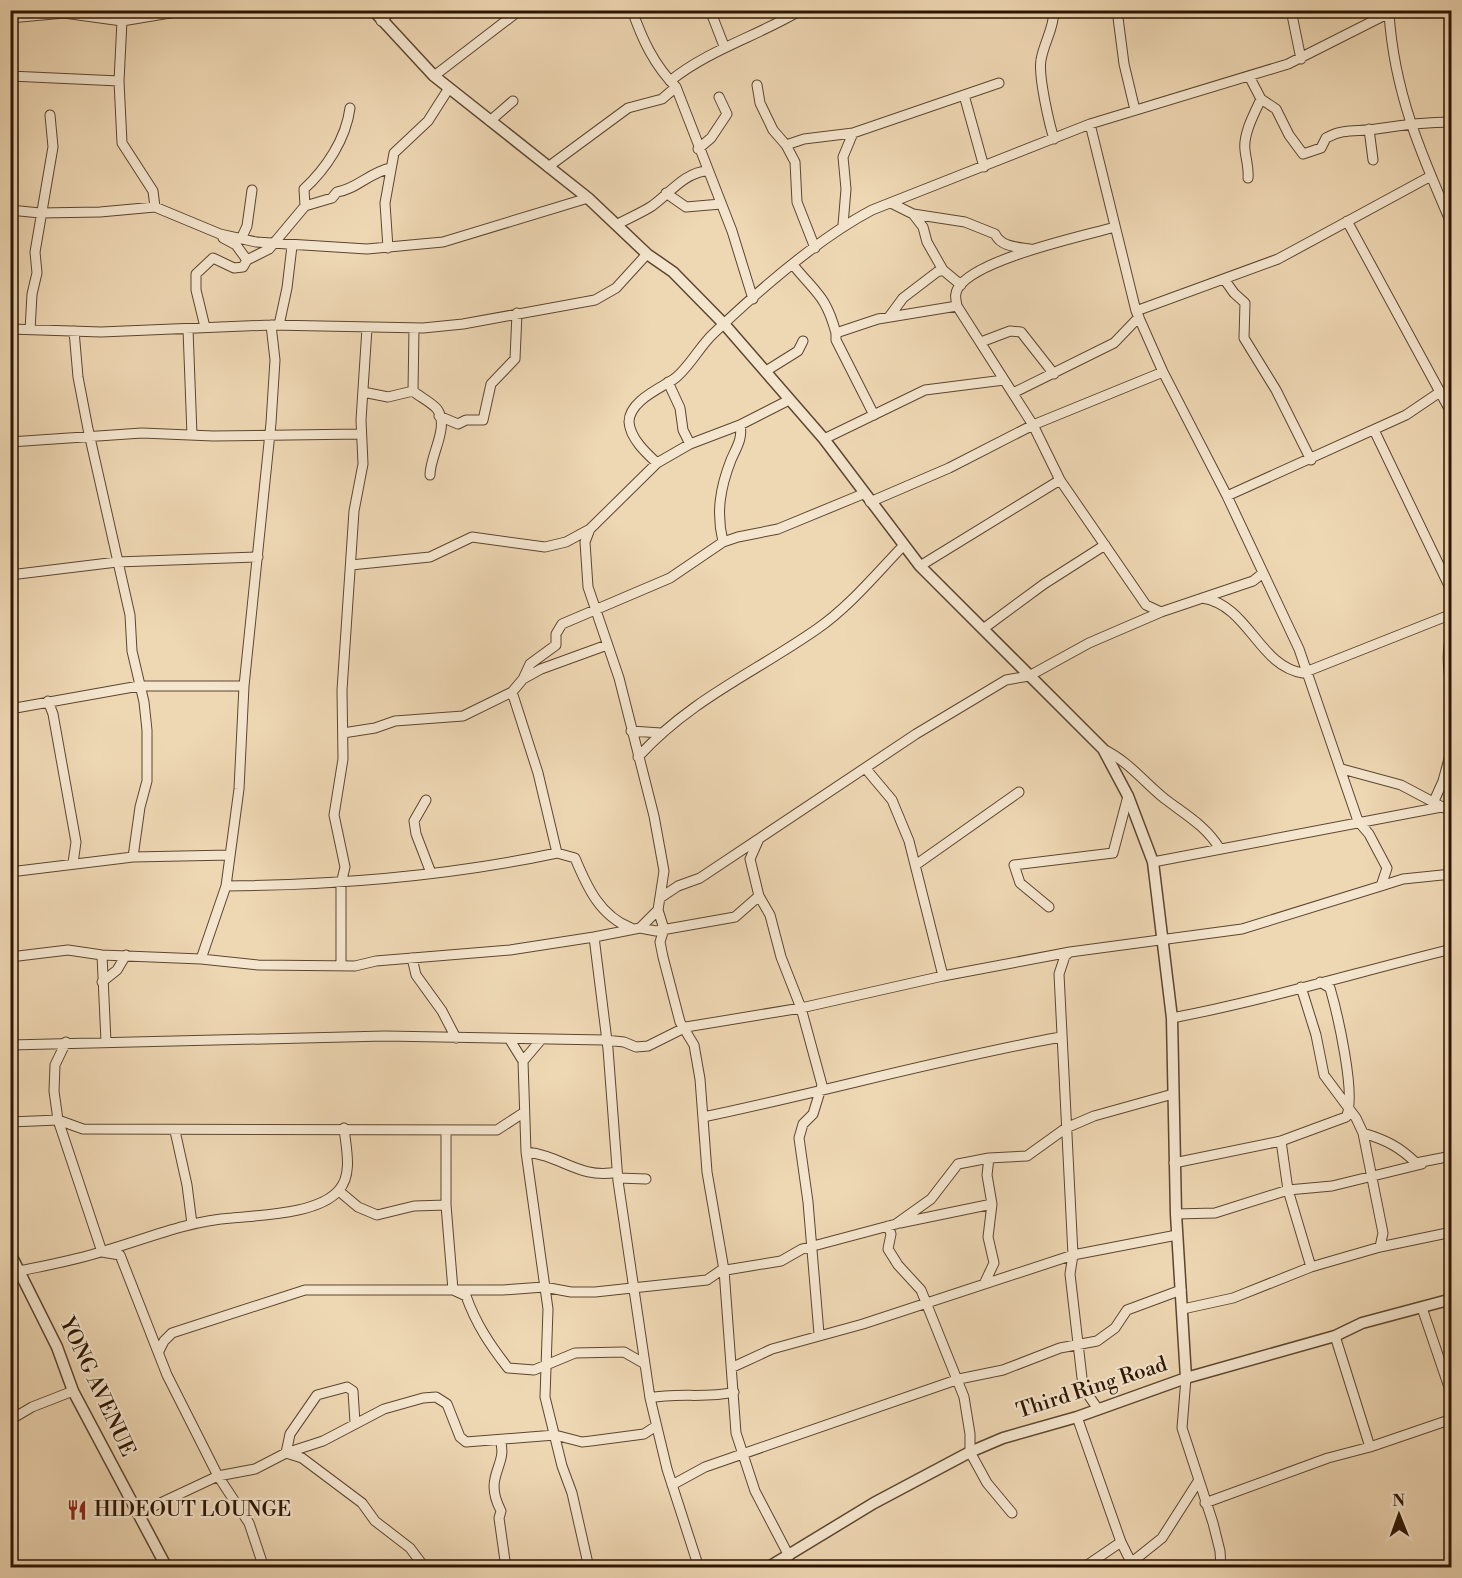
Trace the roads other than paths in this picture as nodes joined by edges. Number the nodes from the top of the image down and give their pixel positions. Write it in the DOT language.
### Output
graph roads {
  1 [pos="188,10"];
  2 [pos="373,10"];
  3 [pos="392,10"];
  4 [pos="520,10"];
  5 [pos="632,10"];
  6 [pos="710,10"];
  7 [pos="1054,10"];
  8 [pos="1117,10"];
  9 [pos="1291,10"];
  10 [pos="797,12"];
  11 [pos="1392,12"];
  12 [pos="147,14"];
  13 [pos="10,18"];
  14 [pos="122,21"];
  15 [pos="381,21"];
  16 [pos="724,46"];
  17 [pos="1301,59"];
  18 [pos="10,76"];
  19 [pos="434,76"];
  20 [pos="1249,76"];
  21 [pos="119,81"];
  22 [pos="999,83"];
  23 [pos="673,84"];
  24 [pos="757,85"];
  25 [pos="449,88"];
  26 [pos="964,95"];
  27 [pos="719,97"];
  28 [pos="1261,99"];
  29 [pos="513,101"];
  30 [pos="350,108"];
  31 [pos="1135,110"];
  32 [pos="50,115"];
  33 [pos="490,121"];
  34 [pos="1452,122"];
  35 [pos="1090,124"];
  36 [pos="1411,126"];
  37 [pos="1369,129"];
  38 [pos="853,133"];
  39 [pos="1054,139"];
  40 [pos="786,145"];
  41 [pos="698,149"];
  42 [pos="1373,160"];
  43 [pos="548,166"];
  44 [pos="984,167"];
  45 [pos="391,168"];
  46 [pos="707,171"];
  47 [pos="1431,176"];
  48 [pos="1248,178"];
  49 [pos="252,190"];
  50 [pos="666,193"];
  51 [pos="588,198"];
  52 [pos="891,203"];
  53 [pos="721,204"];
  54 [pos="305,206"];
  55 [pos="155,207"];
  56 [pos="10,210"];
  57 [pos="40,213"];
  58 [pos="913,214"];
  59 [pos="1347,221"];
  60 [pos="618,224"];
  61 [pos="843,225"];
  62 [pos="1452,225"];
  63 [pos="1115,227"];
  64 [pos="220,234"];
  65 [pos="241,239"];
  66 [pos="273,244"];
  67 [pos="292,246"];
  68 [pos="388,248"];
  69 [pos="814,248"];
  70 [pos="1035,250"];
  71 [pos="647,254"];
  72 [pos="247,260"];
  73 [pos="794,266"];
  74 [pos="943,270"];
  75 [pos="1224,279"];
  76 [pos="962,285"];
  77 [pos="753,299"];
  78 [pos="957,306"];
  79 [pos="517,313"];
  80 [pos="1137,314"];
  81 [pos="888,317"];
  82 [pos="275,325"];
  83 [pos="725,325"];
  84 [pos="205,327"];
  85 [pos="366,328"];
  86 [pos="414,328"];
  87 [pos="10,329"];
  88 [pos="188,329"];
  89 [pos="30,330"];
  90 [pos="74,331"];
  91 [pos="836,333"];
  92 [pos="803,341"];
  93 [pos="981,342"];
  94 [pos="766,371"];
  95 [pos="1163,372"];
  96 [pos="1054,374"];
  97 [pos="1004,380"];
  98 [pos="668,382"];
  99 [pos="413,391"];
  100 [pos="363,392"];
  101 [pos="1014,393"];
  102 [pos="1440,393"];
  103 [pos="789,400"];
  104 [pos="1452,414"];
  105 [pos="874,415"];
  106 [pos="439,416"];
  107 [pos="740,425"];
  108 [pos="1033,425"];
  109 [pos="1374,430"];
  110 [pos="361,434"];
  111 [pos="89,435"];
  112 [pos="192,435"];
  113 [pos="270,436"];
  114 [pos="824,439"];
  115 [pos="10,442"];
  116 [pos="690,444"];
  117 [pos="1311,460"];
  118 [pos="657,463"];
  119 [pos="430,475"];
  120 [pos="1060,480"];
  121 [pos="1227,496"];
  122 [pos="866,498"];
  123 [pos="590,529"];
  124 [pos="723,542"];
  125 [pos="1105,545"];
  126 [pos="903,546"];
  127 [pos="258,557"];
  128 [pos="117,562"];
  129 [pos="351,565"];
  130 [pos="920,566"];
  131 [pos="1263,573"];
  132 [pos="11,574"];
  133 [pos="1452,592"];
  134 [pos="1202,598"];
  135 [pos="596,611"];
  136 [pos="1161,612"];
  137 [pos="1452,614"];
  138 [pos="983,629"];
  139 [pos="1452,632"];
  140 [pos="607,645"];
  141 [pos="1305,672"];
  142 [pos="1029,676"];
  143 [pos="523,679"];
  144 [pos="139,686"];
  145 [pos="244,686"];
  146 [pos="512,692"];
  147 [pos="48,700"];
  148 [pos="1452,703"];
  149 [pos="10,709"];
  150 [pos="631,731"];
  151 [pos="343,733"];
  152 [pos="661,733"];
  153 [pos="1452,748"];
  154 [pos="1104,749"];
  155 [pos="638,757"];
  156 [pos="866,769"];
  157 [pos="1342,769"];
  158 [pos="1019,792"];
  159 [pos="1128,796"];
  160 [pos="426,800"];
  161 [pos="1442,804"];
  162 [pos="1452,812"];
  163 [pos="1358,821"];
  164 [pos="759,839"];
  165 [pos="76,842"];
  166 [pos="1220,849"];
  167 [pos="557,853"];
  168 [pos="230,855"];
  169 [pos="735,855"];
  170 [pos="133,857"];
  171 [pos="750,859"];
  172 [pos="88,861"];
  173 [pos="1154,862"];
  174 [pos="73,863"];
  175 [pos="917,864"];
  176 [pos="10,872"];
  177 [pos="431,873"];
  178 [pos="1452,874"];
  179 [pos="341,881"];
  180 [pos="226,886"];
  181 [pos="1381,886"];
  182 [pos="759,896"];
  183 [pos="660,898"];
  184 [pos="1049,907"];
  185 [pos="658,910"];
  186 [pos="636,928"];
  187 [pos="664,929"];
  188 [pos="594,937"];
  189 [pos="1163,941"];
  190 [pos="1452,949"];
  191 [pos="1070,952"];
  192 [pos="102,955"];
  193 [pos="126,955"];
  194 [pos="10,957"];
  195 [pos="412,958"];
  196 [pos="201,959"];
  197 [pos="340,965"];
  198 [pos="943,976"];
  199 [pos="102,982"];
  200 [pos="1320,982"];
  201 [pos="1301,987"];
  202 [pos="801,1008"];
  203 [pos="1172,1018"];
  204 [pos="686,1027"];
  205 [pos="1060,1037"];
  206 [pos="456,1038"];
  207 [pos="510,1040"];
  208 [pos="605,1040"];
  209 [pos="540,1041"];
  210 [pos="66,1042"];
  211 [pos="106,1042"];
  212 [pos="10,1045"];
  213 [pos="523,1061"];
  214 [pos="819,1093"];
  215 [pos="1173,1094"];
  216 [pos="1350,1110"];
  217 [pos="523,1113"];
  218 [pos="703,1117"];
  219 [pos="58,1120"];
  220 [pos="10,1122"];
  221 [pos="344,1128"];
  222 [pos="1066,1128"];
  223 [pos="446,1130"];
  224 [pos="175,1131"];
  225 [pos="1363,1133"];
  226 [pos="1281,1141"];
  227 [pos="526,1152"];
  228 [pos="1452,1156"];
  229 [pos="989,1158"];
  230 [pos="1174,1163"];
  231 [pos="1424,1164"];
  232 [pos="1371,1174"];
  233 [pos="618,1175"];
  234 [pos="646,1179"];
  235 [pos="1288,1190"];
  236 [pos="339,1191"];
  237 [pos="992,1204"];
  238 [pos="446,1205"];
  239 [pos="1176,1214"];
  240 [pos="192,1224"];
  241 [pos="892,1225"];
  242 [pos="1452,1232"];
  243 [pos="1383,1233"];
  244 [pos="1177,1235"];
  245 [pos="1396,1244"];
  246 [pos="1380,1246"];
  247 [pos="812,1248"];
  248 [pos="102,1252"];
  249 [pos="10,1253"];
  250 [pos="1074,1255"];
  251 [pos="1311,1267"];
  252 [pos="724,1270"];
  253 [pos="20,1271"];
  254 [pos="985,1282"];
  255 [pos="544,1287"];
  256 [pos="634,1289"];
  257 [pos="453,1290"];
  258 [pos="1181,1290"];
  259 [pos="1452,1299"];
  260 [pos="926,1304"];
  261 [pos="1422,1308"];
  262 [pos="1183,1309"];
  263 [pos="149,1326"];
  264 [pos="172,1333"];
  265 [pos="819,1334"];
  266 [pos="1335,1336"];
  267 [pos="1078,1345"];
  268 [pos="159,1351"];
  269 [pos="548,1364"];
  270 [pos="645,1364"];
  271 [pos="733,1367"];
  272 [pos="1186,1378"];
  273 [pos="959,1379"];
  274 [pos="73,1391"];
  275 [pos="734,1392"];
  276 [pos="1452,1396"];
  277 [pos="651,1398"];
  278 [pos="1098,1409"];
  279 [pos="1077,1417"];
  280 [pos="1452,1419"];
  281 [pos="10,1420"];
  282 [pos="355,1423"];
  283 [pos="656,1426"];
  284 [pos="555,1435"];
  285 [pos="500,1440"];
  286 [pos="1370,1447"];
  287 [pos="970,1452"];
  288 [pos="286,1453"];
  289 [pos="745,1455"];
  290 [pos="218,1476"];
  291 [pos="1199,1480"];
  292 [pos="672,1485"];
  293 [pos="1205,1503"];
  294 [pos="139,1513"];
  295 [pos="1011,1513"];
  296 [pos="1121,1542"];
  297 [pos="789,1556"];
  298 [pos="1133,1565"];
  299 [pos="167,1568"];
  300 [pos="264,1568"];
  301 [pos="425,1568"];
  302 [pos="506,1568"];
  303 [pos="589,1568"];
  304 [pos="699,1568"];
  305 [pos="767,1568"];
  306 [pos="1083,1568"];
  307 [pos="1221,1568"];
  1 -- 12 [label="street"];
  2 -- 15 [label="street"];
  3 -- 15 [label="street"];
  4 -- 19 [label="street"];
  5 -- 23 [label="street"];
  6 -- 16 [label="street"];
  7 -- 39 [label="street"];
  8 -- 31 [label="street"];
  9 -- 17 [label="street"];
  10 -- 16 [label="street"];
  11 -- 17 [label="street"];
  11 -- 36 [label="street"];
  12 -- 14 [label="street"];
  13 -- 14 [label="street"];
  14 -- 21 [label="street"];
  15 -- 19 [label="street"];
  16 -- 23 [label="street"];
  17 -- 20 [label="street"];
  18 -- 21 [label="street"];
  19 -- 25 [label="street"];
  20 -- 28 [label="street"];
  20 -- 31 [label="street"];
  21 -- 55 [label="street"];
  22 -- 26 [label="street"];
  23 -- 41 [label="street"];
  23 -- 43 [label="street"];
  24 -- 40 [label="street"];
  25 -- 33 [label="street"];
  25 -- 45 [label="street"];
  26 -- 38 [label="street"];
  26 -- 44 [label="street"];
  27 -- 41 [label="street"];
  28 -- 37 [label="street"];
  28 -- 48 [label="street"];
  29 -- 33 [label="street"];
  30 -- 54 [label="street"];
  31 -- 35 [label="street"];
  32 -- 57 [label="street"];
  33 -- 43 [label="street"];
  34 -- 36 [label="street"];
  35 -- 39 [label="street"];
  35 -- 63 [label="street"];
  36 -- 37 [label="street"];
  36 -- 47 [label="street"];
  37 -- 42 [label="street"];
  38 -- 40 [label="street"];
  38 -- 61 [label="street"];
  39 -- 44 [label="street"];
  40 -- 69 [label="street"];
  41 -- 46 [label="street"];
  43 -- 51 [label="street"];
  44 -- 52 [label="street"];
  45 -- 54 [label="street"];
  45 -- 68 [label="street"];
  46 -- 50 [label="street"];
  46 -- 53 [label="street"];
  47 -- 59 [label="street"];
  47 -- 62 [label="street"];
  49 -- 65 [label="street"];
  50 -- 53 [label="street"];
  50 -- 60 [label="street"];
  51 -- 60 [label="street"];
  51 -- 68 [label="street"];
  52 -- 58 [label="street"];
  52 -- 61 [label="street"];
  53 -- 77 [label="street"];
  54 -- 66 [label="street"];
  55 -- 57 [label="street"];
  55 -- 64 [label="street"];
  56 -- 57 [label="street"];
  57 -- 89 [label="street"];
  58 -- 70 [label="street"];
  58 -- 74 [label="street"];
  59 -- 75 [label="street"];
  59 -- 102 [label="street"];
  60 -- 71 [label="street"];
  61 -- 69 [label="street"];
  63 -- 70 [label="street"];
  63 -- 80 [label="street"];
  64 -- 65 [label="street"];
  64 -- 72 [label="street"];
  65 -- 66 [label="street"];
  66 -- 67 [label="street"];
  66 -- 72 [label="street"];
  67 -- 68 [label="street"];
  67 -- 82 [label="street"];
  69 -- 73 [label="street"];
  70 -- 76 [label="street"];
  71 -- 79 [label="street"];
  71 -- 83 [label="street"];
  72 -- 84 [label="street"];
  73 -- 77 [label="street"];
  73 -- 91 [label="street"];
  74 -- 76 [label="street"];
  74 -- 81 [label="street"];
  75 -- 80 [label="street"];
  75 -- 117 [label="street"];
  76 -- 78 [label="street"];
  77 -- 83 [label="street"];
  78 -- 81 [label="street"];
  78 -- 93 [label="street"];
  79 -- 86 [label="street"];
  79 -- 106 [label="street"];
  80 -- 95 [label="street"];
  80 -- 96 [label="street"];
  81 -- 91 [label="street"];
  82 -- 84 [label="street"];
  82 -- 85 [label="street"];
  82 -- 113 [label="street"];
  83 -- 94 [label="street"];
  83 -- 98 [label="street"];
  84 -- 88 [label="street"];
  85 -- 86 [label="street"];
  85 -- 100 [label="street"];
  86 -- 99 [label="street"];
  87 -- 89 [label="street"];
  88 -- 90 [label="street"];
  88 -- 112 [label="street"];
  89 -- 90 [label="street"];
  90 -- 111 [label="street"];
  91 -- 105 [label="street"];
  92 -- 94 [label="street"];
  93 -- 96 [label="street"];
  93 -- 97 [label="street"];
  94 -- 103 [label="street"];
  95 -- 108 [label="street"];
  95 -- 121 [label="street"];
  96 -- 101 [label="street"];
  97 -- 101 [label="street"];
  97 -- 105 [label="street"];
  98 -- 116 [label="street"];
  98 -- 118 [label="street"];
  99 -- 100 [label="street"];
  99 -- 106 [label="street"];
  100 -- 110 [label="street"];
  101 -- 108 [label="street"];
  102 -- 104 [label="street"];
  102 -- 109 [label="street"];
  103 -- 107 [label="street"];
  103 -- 114 [label="street"];
  105 -- 114 [label="street"];
  106 -- 119 [label="street"];
  107 -- 116 [label="street"];
  107 -- 124 [label="street"];
  108 -- 120 [label="street"];
  108 -- 122 [label="street"];
  109 -- 117 [label="street"];
  109 -- 133 [label="street"];
  110 -- 113 [label="street"];
  110 -- 129 [label="street"];
  111 -- 112 [label="street"];
  111 -- 115 [label="street"];
  111 -- 128 [label="street"];
  112 -- 113 [label="street"];
  113 -- 127 [label="street"];
  114 -- 122 [label="street"];
  116 -- 118 [label="street"];
  117 -- 121 [label="street"];
  118 -- 123 [label="street"];
  120 -- 125 [label="street"];
  120 -- 130 [label="street"];
  121 -- 131 [label="street"];
  122 -- 124 [label="street"];
  122 -- 126 [label="street"];
  123 -- 129 [label="street"];
  123 -- 135 [label="street"];
  124 -- 135 [label="street"];
  125 -- 136 [label="street"];
  125 -- 138 [label="street"];
  126 -- 130 [label="street"];
  126 -- 152 [label="street"];
  127 -- 128 [label="street"];
  127 -- 145 [label="street"];
  128 -- 132 [label="street"];
  128 -- 144 [label="street"];
  129 -- 151 [label="street"];
  130 -- 138 [label="street"];
  131 -- 134 [label="street"];
  131 -- 141 [label="street"];
  134 -- 136 [label="street"];
  134 -- 141 [label="street"];
  135 -- 140 [label="street"];
  135 -- 143 [label="street"];
  136 -- 142 [label="street"];
  137 -- 141 [label="street"];
  138 -- 142 [label="street"];
  139 -- 148 [label="street"];
  140 -- 143 [label="street"];
  140 -- 150 [label="street"];
  141 -- 157 [label="street"];
  142 -- 154 [label="street"];
  142 -- 156 [label="street"];
  143 -- 146 [label="street"];
  144 -- 145 [label="street"];
  144 -- 147 [label="street"];
  144 -- 170 [label="street"];
  145 -- 168 [label="street"];
  146 -- 151 [label="street"];
  146 -- 167 [label="street"];
  147 -- 149 [label="street"];
  147 -- 165 [label="street"];
  150 -- 152 [label="street"];
  150 -- 155 [label="street"];
  151 -- 179 [label="street"];
  152 -- 155 [label="street"];
  153 -- 161 [label="street"];
  154 -- 159 [label="street"];
  154 -- 166 [label="street"];
  155 -- 183 [label="street"];
  156 -- 164 [label="street"];
  156 -- 175 [label="street"];
  157 -- 161 [label="street"];
  157 -- 163 [label="street"];
  158 -- 175 [label="street"];
  159 -- 173 [label="street"];
  159 -- 184 [label="street"];
  160 -- 177 [label="street"];
  161 -- 162 [label="street"];
  161 -- 163 [label="street"];
  163 -- 166 [label="street"];
  163 -- 181 [label="street"];
  164 -- 169 [label="street"];
  164 -- 171 [label="street"];
  165 -- 172 [label="street"];
  165 -- 174 [label="street"];
  166 -- 173 [label="street"];
  167 -- 177 [label="street"];
  167 -- 186 [label="street"];
  168 -- 170 [label="street"];
  168 -- 180 [label="street"];
  169 -- 171 [label="street"];
  169 -- 183 [label="street"];
  170 -- 172 [label="street"];
  171 -- 182 [label="street"];
  172 -- 174 [label="street"];
  173 -- 189 [label="street"];
  174 -- 176 [label="street"];
  175 -- 198 [label="street"];
  177 -- 179 [label="street"];
  178 -- 181 [label="street"];
  179 -- 180 [label="street"];
  179 -- 197 [label="street"];
  180 -- 196 [label="street"];
  181 -- 189 [label="street"];
  182 -- 187 [label="street"];
  182 -- 202 [label="street"];
  183 -- 185 [label="street"];
  185 -- 186 [label="street"];
  185 -- 187 [label="street"];
  186 -- 187 [label="street"];
  186 -- 188 [label="street"];
  187 -- 204 [label="street"];
  188 -- 195 [label="street"];
  188 -- 208 [label="street"];
  189 -- 191 [label="street"];
  189 -- 203 [label="street"];
  190 -- 200 [label="street"];
  191 -- 198 [label="street"];
  191 -- 205 [label="street"];
  192 -- 193 [label="street"];
  192 -- 194 [label="street"];
  192 -- 199 [label="street"];
  193 -- 196 [label="street"];
  193 -- 199 [label="street"];
  195 -- 197 [label="street"];
  195 -- 206 [label="street"];
  196 -- 197 [label="street"];
  198 -- 202 [label="street"];
  199 -- 211 [label="street"];
  200 -- 201 [label="street"];
  200 -- 216 [label="street"];
  201 -- 203 [label="street"];
  201 -- 216 [label="street"];
  202 -- 204 [label="street"];
  202 -- 214 [label="street"];
  203 -- 215 [label="street"];
  204 -- 208 [label="street"];
  204 -- 218 [label="street"];
  205 -- 214 [label="street"];
  205 -- 222 [label="street"];
  206 -- 207 [label="street"];
  206 -- 211 [label="street"];
  207 -- 209 [label="street"];
  207 -- 213 [label="street"];
  208 -- 209 [label="street"];
  208 -- 233 [label="street"];
  209 -- 213 [label="street"];
  210 -- 211 [label="street"];
  210 -- 212 [label="street"];
  210 -- 219 [label="street"];
  213 -- 217 [label="street"];
  214 -- 218 [label="street"];
  214 -- 247 [label="street"];
  215 -- 222 [label="street"];
  215 -- 230 [label="street"];
  216 -- 225 [label="street"];
  216 -- 226 [label="street"];
  217 -- 223 [label="street"];
  217 -- 227 [label="street"];
  218 -- 252 [label="street"];
  219 -- 220 [label="street"];
  219 -- 224 [label="street"];
  219 -- 248 [label="street"];
  221 -- 223 [label="street"];
  221 -- 224 [label="street"];
  221 -- 236 [label="street"];
  222 -- 229 [label="street"];
  222 -- 250 [label="street"];
  223 -- 238 [label="street"];
  224 -- 240 [label="street"];
  225 -- 231 [label="street"];
  225 -- 232 [label="street"];
  226 -- 230 [label="street"];
  226 -- 235 [label="street"];
  227 -- 233 [label="street"];
  227 -- 255 [label="street"];
  228 -- 231 [label="street"];
  229 -- 237 [label="street"];
  229 -- 241 [label="street"];
  230 -- 239 [label="street"];
  231 -- 232 [label="street"];
  232 -- 235 [label="street"];
  232 -- 243 [label="street"];
  233 -- 234 [label="street"];
  233 -- 256 [label="street"];
  235 -- 239 [label="street"];
  235 -- 251 [label="street"];
  236 -- 238 [label="street"];
  236 -- 240 [label="street"];
  237 -- 241 [label="street"];
  237 -- 254 [label="street"];
  238 -- 257 [label="street"];
  239 -- 244 [label="street"];
  240 -- 248 [label="street"];
  241 -- 247 [label="street"];
  241 -- 260 [label="street"];
  242 -- 245 [label="street"];
  243 -- 245 [label="street"];
  243 -- 246 [label="street"];
  244 -- 250 [label="street"];
  244 -- 258 [label="street"];
  245 -- 246 [label="street"];
  246 -- 251 [label="street"];
  247 -- 252 [label="street"];
  247 -- 265 [label="street"];
  248 -- 253 [label="street"];
  248 -- 263 [label="street"];
  249 -- 253 [label="street, YONG AVENUE"];
  250 -- 254 [label="street"];
  250 -- 267 [label="street"];
  251 -- 262 [label="street"];
  252 -- 256 [label="street"];
  252 -- 271 [label="street"];
  253 -- 274 [label="street, YONG AVENUE"];
  254 -- 260 [label="street"];
  255 -- 256 [label="street"];
  255 -- 257 [label="street"];
  255 -- 269 [label="street"];
  256 -- 270 [label="street"];
  257 -- 264 [label="street"];
  257 -- 269 [label="street"];
  258 -- 262 [label="street"];
  258 -- 267 [label="street"];
  259 -- 261 [label="street, Third Ring Road"];
  260 -- 265 [label="street"];
  260 -- 273 [label="street"];
  261 -- 266 [label="street, Third Ring Road"];
  261 -- 276 [label="street"];
  262 -- 272 [label="street"];
  263 -- 264 [label="street"];
  263 -- 268 [label="street"];
  264 -- 268 [label="street"];
  265 -- 271 [label="street"];
  266 -- 272 [label="street, Third Ring Road"];
  266 -- 286 [label="street"];
  267 -- 273 [label="street"];
  267 -- 278 [label="street"];
  268 -- 290 [label="street"];
  269 -- 270 [label="street"];
  269 -- 284 [label="street"];
  270 -- 277 [label="street"];
  271 -- 275 [label="street"];
  272 -- 278 [label="street, Third Ring Road"];
  272 -- 291 [label="street"];
  273 -- 287 [label="street"];
  273 -- 289 [label="street"];
  274 -- 281 [label="street"];
  274 -- 294 [label="street, YONG AVENUE"];
  275 -- 277 [label="street"];
  275 -- 289 [label="street"];
  277 -- 283 [label="street"];
  278 -- 279 [label="street, Third Ring Road"];
  279 -- 287 [label="street, Third Ring Road"];
  279 -- 296 [label="street"];
  280 -- 286 [label="street"];
  282 -- 285 [label="street"];
  282 -- 288 [label="street"];
  282 -- 288 [label="street"];
  283 -- 284 [label="street"];
  283 -- 292 [label="street"];
  284 -- 285 [label="street"];
  284 -- 303 [label="street"];
  285 -- 302 [label="street"];
  286 -- 293 [label="street"];
  287 -- 295 [label="street"];
  287 -- 297 [label="street, Third Ring Road"];
  288 -- 290 [label="street"];
  288 -- 301 [label="street"];
  289 -- 292 [label="street"];
  289 -- 297 [label="street"];
  290 -- 294 [label="street"];
  290 -- 300 [label="street"];
  291 -- 293 [label="street"];
  291 -- 298 [label="street"];
  292 -- 304 [label="street"];
  293 -- 307 [label="street"];
  294 -- 299 [label="street, YONG AVENUE"];
  296 -- 298 [label="street"];
  296 -- 306 [label="street"];
  297 -- 305 [label="street, Third Ring Road"];
}
